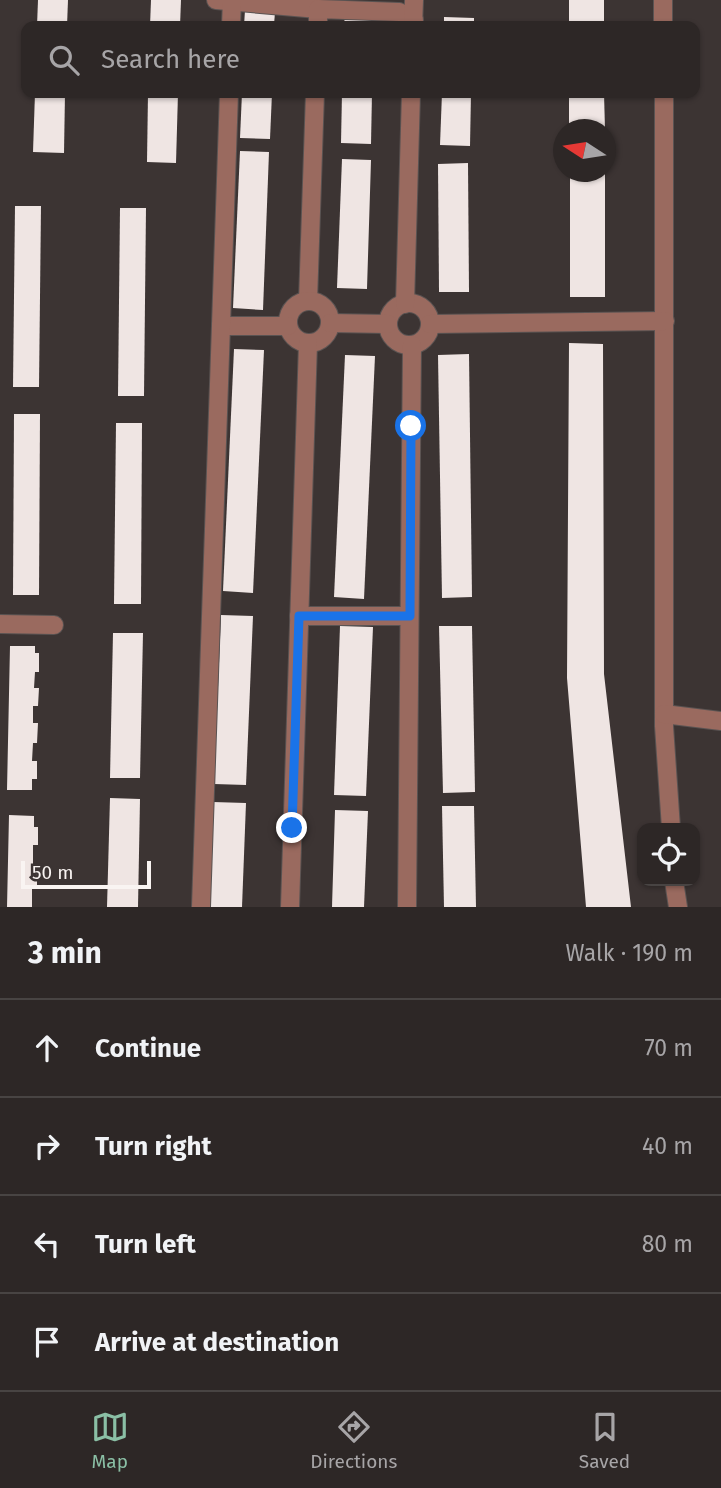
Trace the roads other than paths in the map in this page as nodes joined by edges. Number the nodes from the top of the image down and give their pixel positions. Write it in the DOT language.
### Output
graph roads {
  1 [pos="414,0"];
  2 [pos="663,0"];
  3 [pos="227,1"];
  4 [pos="318,17"];
  5 [pos="230,21"];
  6 [pos="410,21"];
  7 [pos="413,21"];
  8 [pos="663,21"];
  9 [pos="229,98"];
  10 [pos="315,98"];
  11 [pos="411,98"];
  12 [pos="664,98"];
  13 [pos="308,301"];
  14 [pos="405,304"];
  15 [pos="665,321"];
  16 [pos="330,323"];
  17 [pos="388,324"];
  18 [pos="430,324"];
  19 [pos="221,326"];
  20 [pos="288,326"];
  21 [pos="308,343"];
  22 [pos="412,345"];
  23 [pos="299,616"];
  24 [pos="410,616"];
  25 [pos="0,624"];
  26 [pos="54,625"];
  27 [pos="664,715"];
  28 [pos="721,721"];
  29 [pos="671,823"];
  30 [pos="675,886"];
  31 [pos="201,907"];
  32 [pos="290,907"];
  33 [pos="407,907"];
  34 [pos="678,907"];
  1 -- 7 [label="street"];
  2 -- 8 [label="street"];
  3 -- 4 [label="street"];
  3 -- 5 [label="street"];
  4 -- 6 [label="street"];
  9 -- 19 [label="street"];
  10 -- 13 [label="street"];
  11 -- 14 [label="street"];
  12 -- 15 [label="street"];
  13 -- 16 [label="street"];
  13 -- 20 [label="street"];
  14 -- 17 [label="street"];
  14 -- 18 [label="street"];
  15 -- 18 [label="street"];
  15 -- 27 [label="street"];
  16 -- 17 [label="street"];
  16 -- 21 [label="street"];
  17 -- 22 [label="street"];
  18 -- 22 [label="street"];
  19 -- 20 [label="street"];
  19 -- 31 [label="street"];
  20 -- 21 [label="street"];
  21 -- 23 [label="street"];
  22 -- 24 [label="street"];
  23 -- 24 [label="street"];
  23 -- 32 [label="street"];
  24 -- 33 [label="street"];
  25 -- 26 [label="street"];
  27 -- 28 [label="street"];
  27 -- 29 [label="street"];
  30 -- 34 [label="street"];
}
